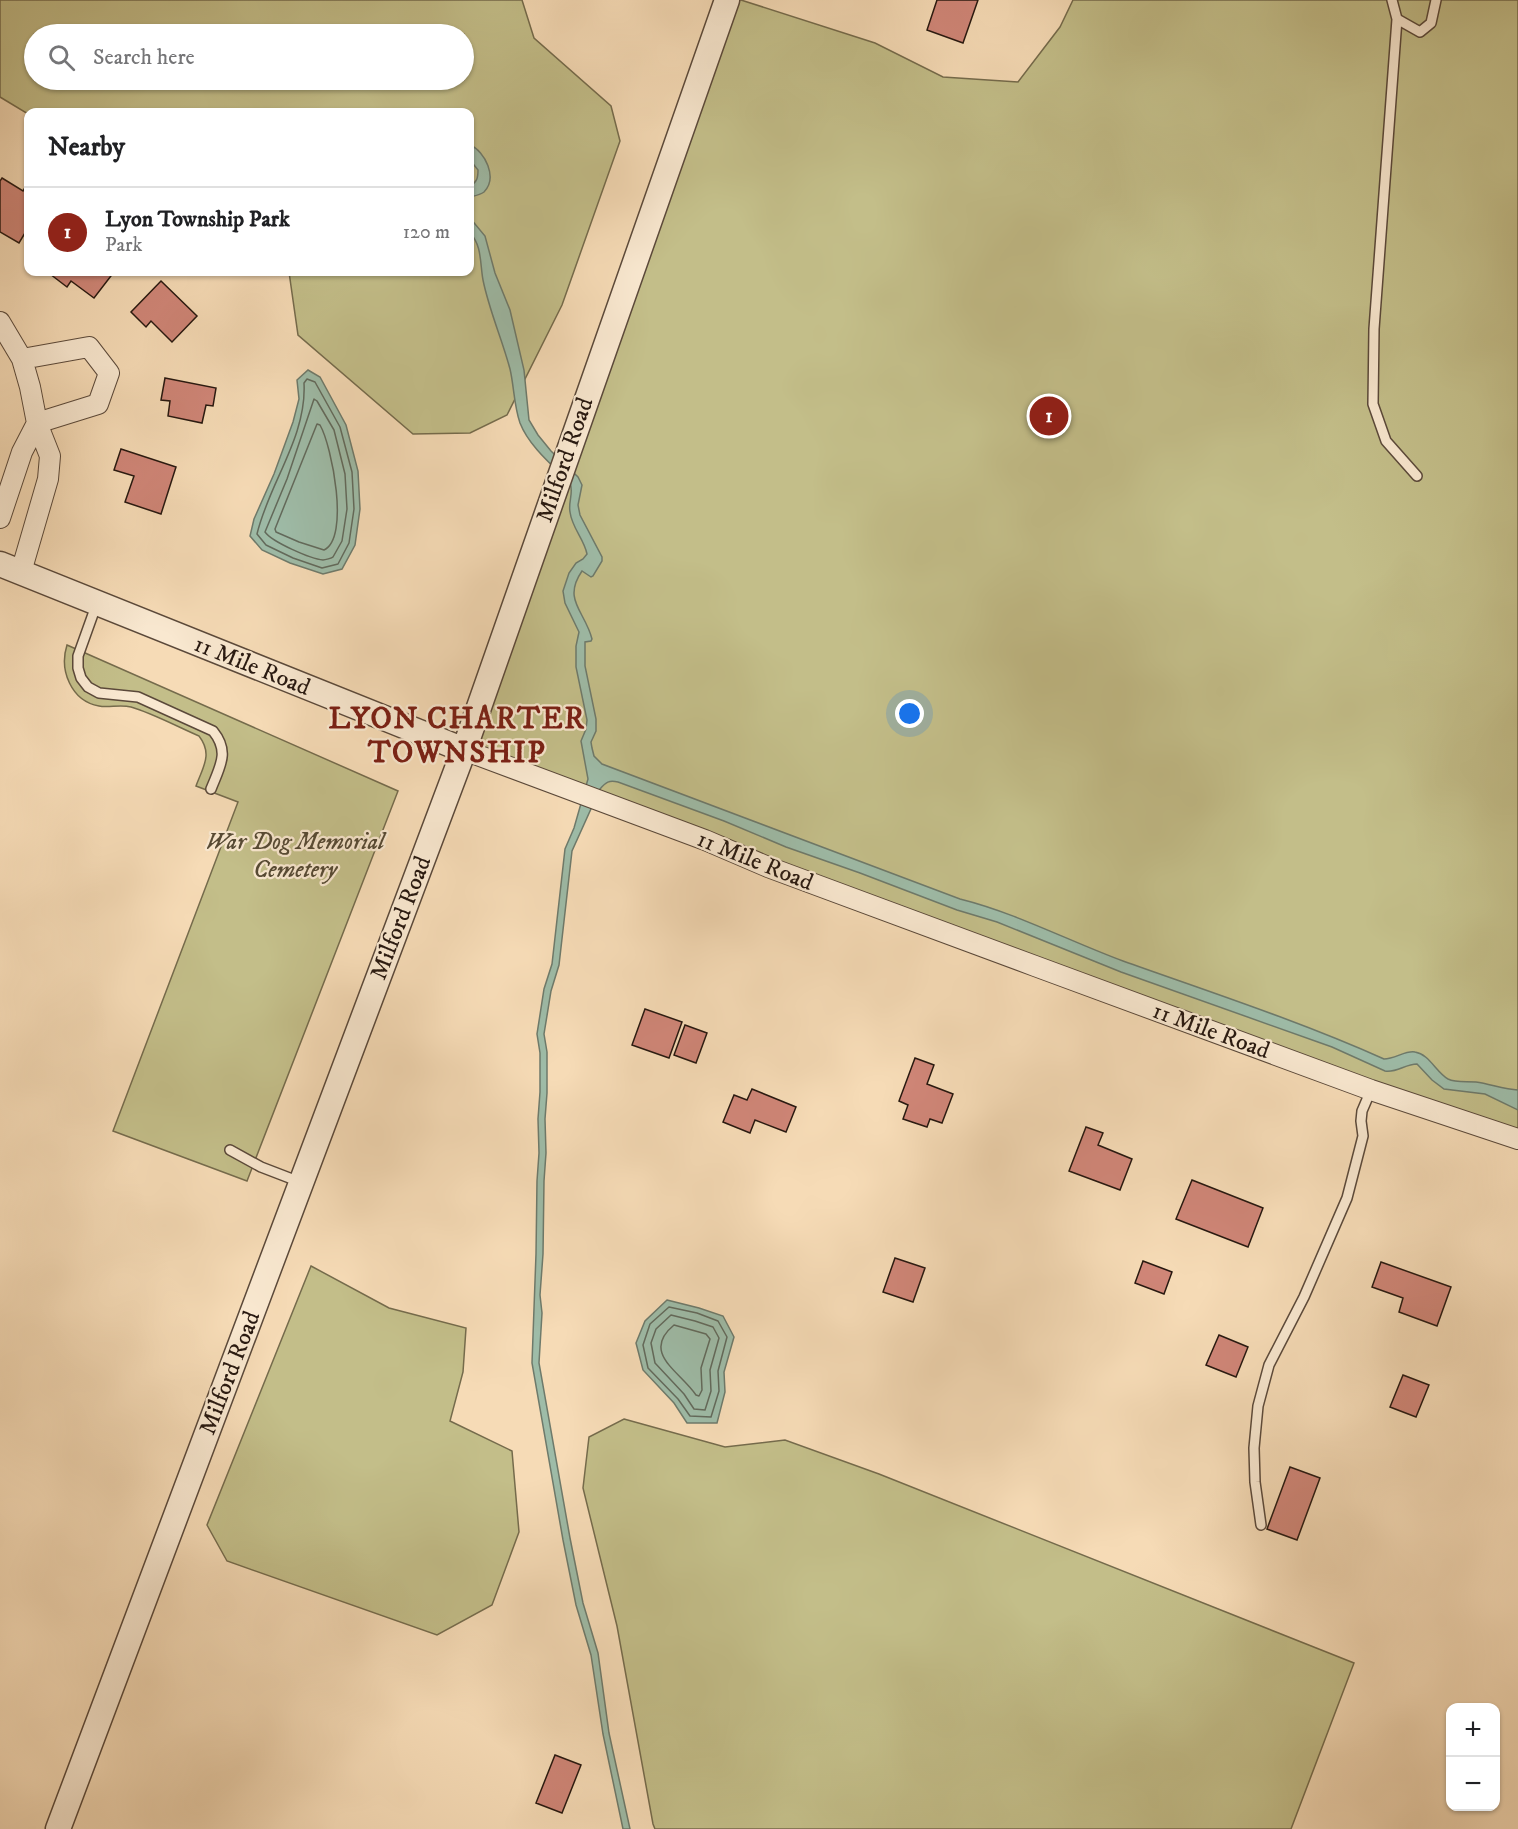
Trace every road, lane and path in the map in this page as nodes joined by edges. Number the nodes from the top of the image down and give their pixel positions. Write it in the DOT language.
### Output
graph roads {
  1 [pos="727,0"];
  2 [pos="1392,0"];
  3 [pos="1436,0"];
  4 [pos="1397,19"];
  5 [pos="0,322"];
  6 [pos="22,359"];
  7 [pos="37,423"];
  8 [pos="1417,476"];
  9 [pos="0,518"];
  10 [pos="10,568"];
  11 [pos="97,603"];
  12 [pos="464,750"];
  13 [pos="211,789"];
  14 [pos="1371,1090"];
  15 [pos="1518,1139"];
  16 [pos="230,1150"];
  17 [pos="302,1183"];
  18 [pos="1262,1525"];
  19 [pos="58,1829"];
  1 -- 12 [label="street, Milford Road"];
  2 -- 4 [label="lane"];
  3 -- 4 [label="lane"];
  4 -- 8 [label="lane"];
  5 -- 6 [label="street"];
  6 -- 7 [label="street"];
  6 -- 7 [label="street"];
  7 -- 9 [label="street"];
  7 -- 10 [label="street"];
  10 -- 11 [label="street, 11 Mile Road"];
  11 -- 12 [label="street, 11 Mile Road"];
  11 -- 13 [label="lane"];
  12 -- 14 [label="street, 11 Mile Road"];
  12 -- 17 [label="street, Milford Road"];
  14 -- 15 [label="street, 11 Mile Road"];
  14 -- 18 [label="lane"];
  16 -- 17 [label="lane"];
  17 -- 19 [label="street, Milford Road"];
}
